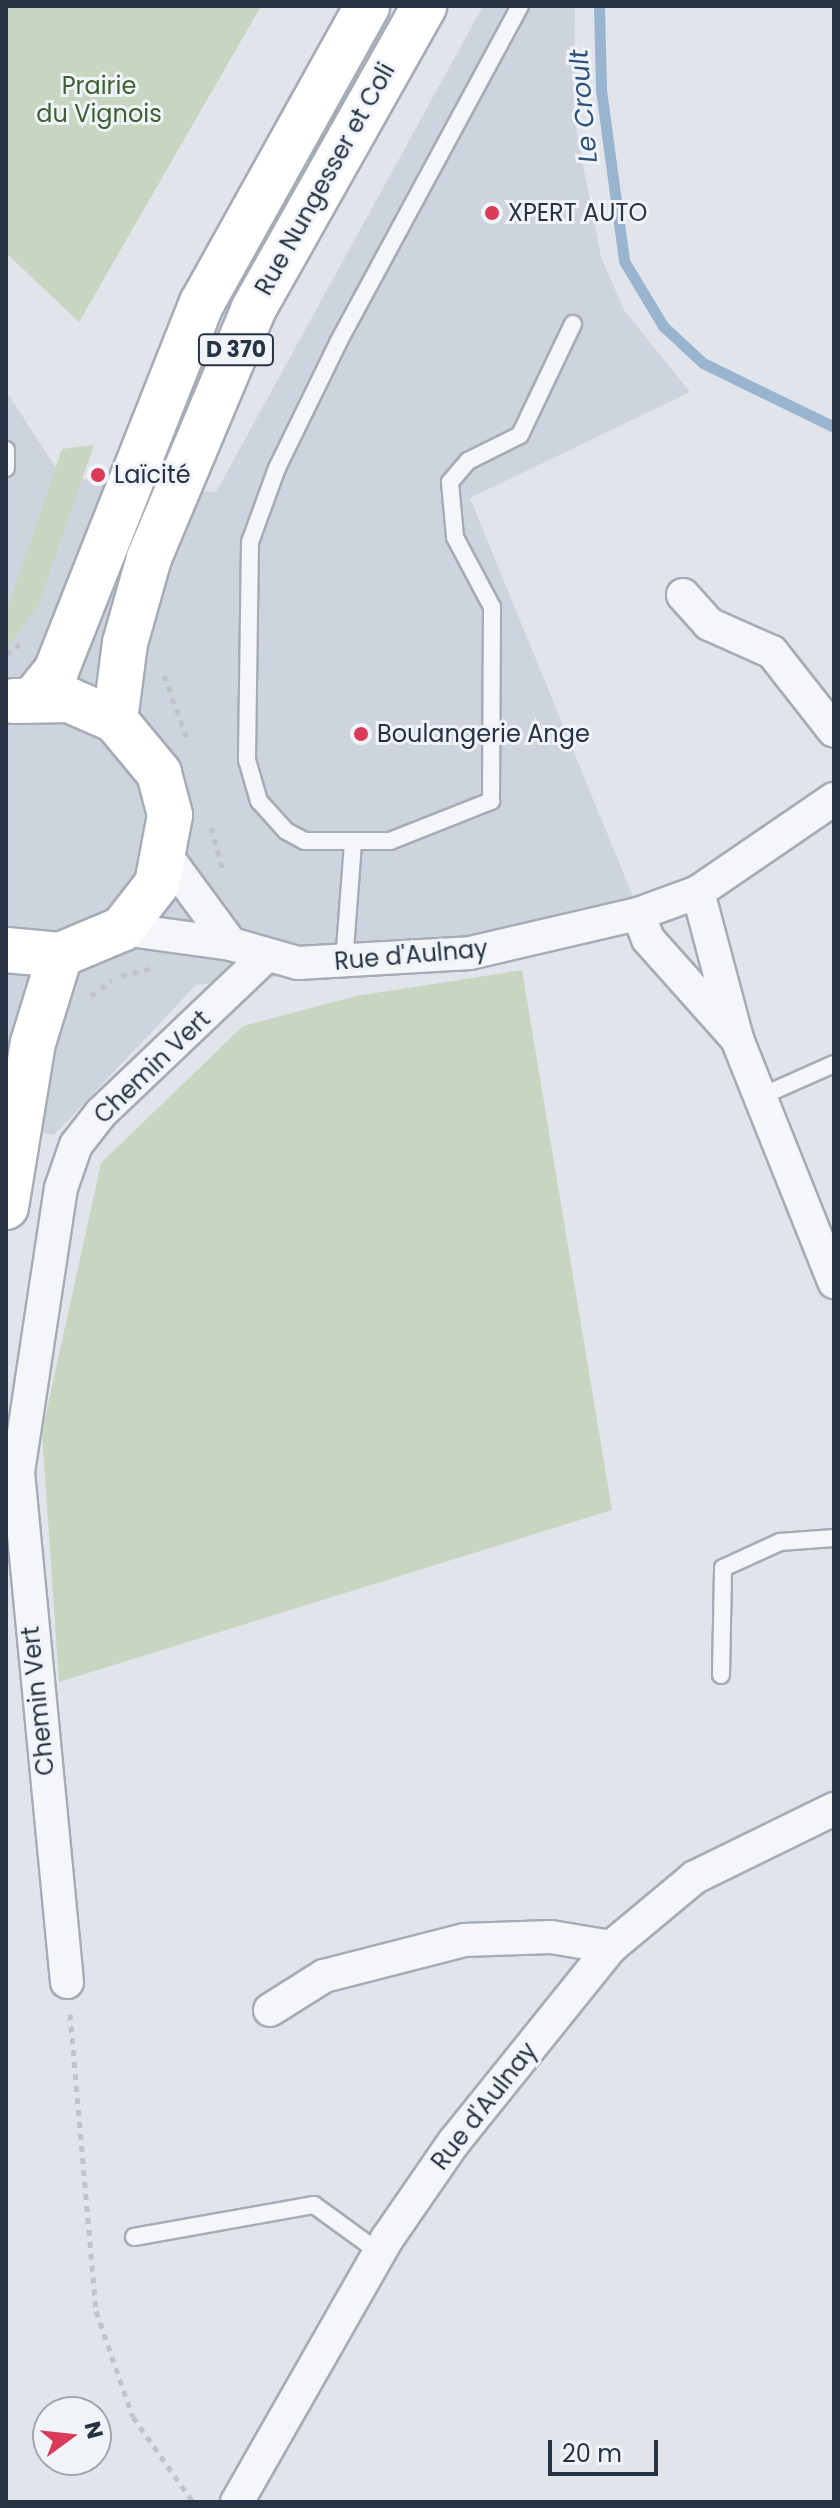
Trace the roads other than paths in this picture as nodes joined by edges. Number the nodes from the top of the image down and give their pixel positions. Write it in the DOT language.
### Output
graph roads {
  1 [pos="367,6"];
  2 [pos="424,6"];
  3 [pos="520,6"];
  4 [pos="573,324"];
  5 [pos="6,450"];
  6 [pos="6,468"];
  7 [pos="683,595"];
  8 [pos="20,700"];
  9 [pos="115,720"];
  10 [pos="834,731"];
  11 [pos="834,799"];
  12 [pos="353,842"];
  13 [pos="167,857"];
  14 [pos="698,892"];
  15 [pos="638,914"];
  16 [pos="122,929"];
  17 [pos="231,944"];
  18 [pos="6,950"];
  19 [pos="60,955"];
  20 [pos="264,958"];
  21 [pos="344,963"];
  22 [pos="737,1039"];
  23 [pos="834,1064"];
  24 [pos="762,1096"];
  25 [pos="6,1207"];
  26 [pos="834,1282"];
  27 [pos="834,1538"];
  28 [pos="721,1675"];
  29 [pos="834,1809"];
  30 [pos="611,1947"];
  31 [pos="67,1982"];
  32 [pos="270,2010"];
  33 [pos="134,2237"];
  34 [pos="379,2252"];
  35 [pos="237,2502"];
  1 -- 8 [label="main road, Rue Nungesser et Coli / D 370"];
  2 -- 9 [label="main road, Rue Nungesser et Coli / D 370"];
  3 -- 12 [label="lane"];
  4 -- 12 [label="lane"];
  5 -- 6 [label="lane"];
  7 -- 10 [label="street"];
  8 -- 9 [label="main road"];
  9 -- 13 [label="main road"];
  11 -- 14 [label="street, Rue d'Aulnay"];
  12 -- 21 [label="lane"];
  13 -- 16 [label="main road"];
  13 -- 17 [label="street"];
  14 -- 15 [label="street, Rue d'Aulnay"];
  14 -- 22 [label="street"];
  15 -- 21 [label="street, Rue d'Aulnay"];
  15 -- 22 [label="street"];
  16 -- 17 [label="street, Rue d'Aulnay"];
  16 -- 19 [label="main road"];
  17 -- 20 [label="street, Rue d'Aulnay"];
  18 -- 19 [label="main road"];
  19 -- 25 [label="main road"];
  20 -- 21 [label="street, Rue d'Aulnay"];
  20 -- 31 [label="street, Chemin Vert"];
  22 -- 24 [label="street"];
  23 -- 24 [label="lane"];
  24 -- 26 [label="street"];
  27 -- 28 [label="lane"];
  29 -- 30 [label="street, Rue d'Aulnay"];
  30 -- 32 [label="street"];
  30 -- 34 [label="street, Rue d'Aulnay"];
  33 -- 34 [label="lane"];
  34 -- 35 [label="street, Rue d'Aulnay"];
}
